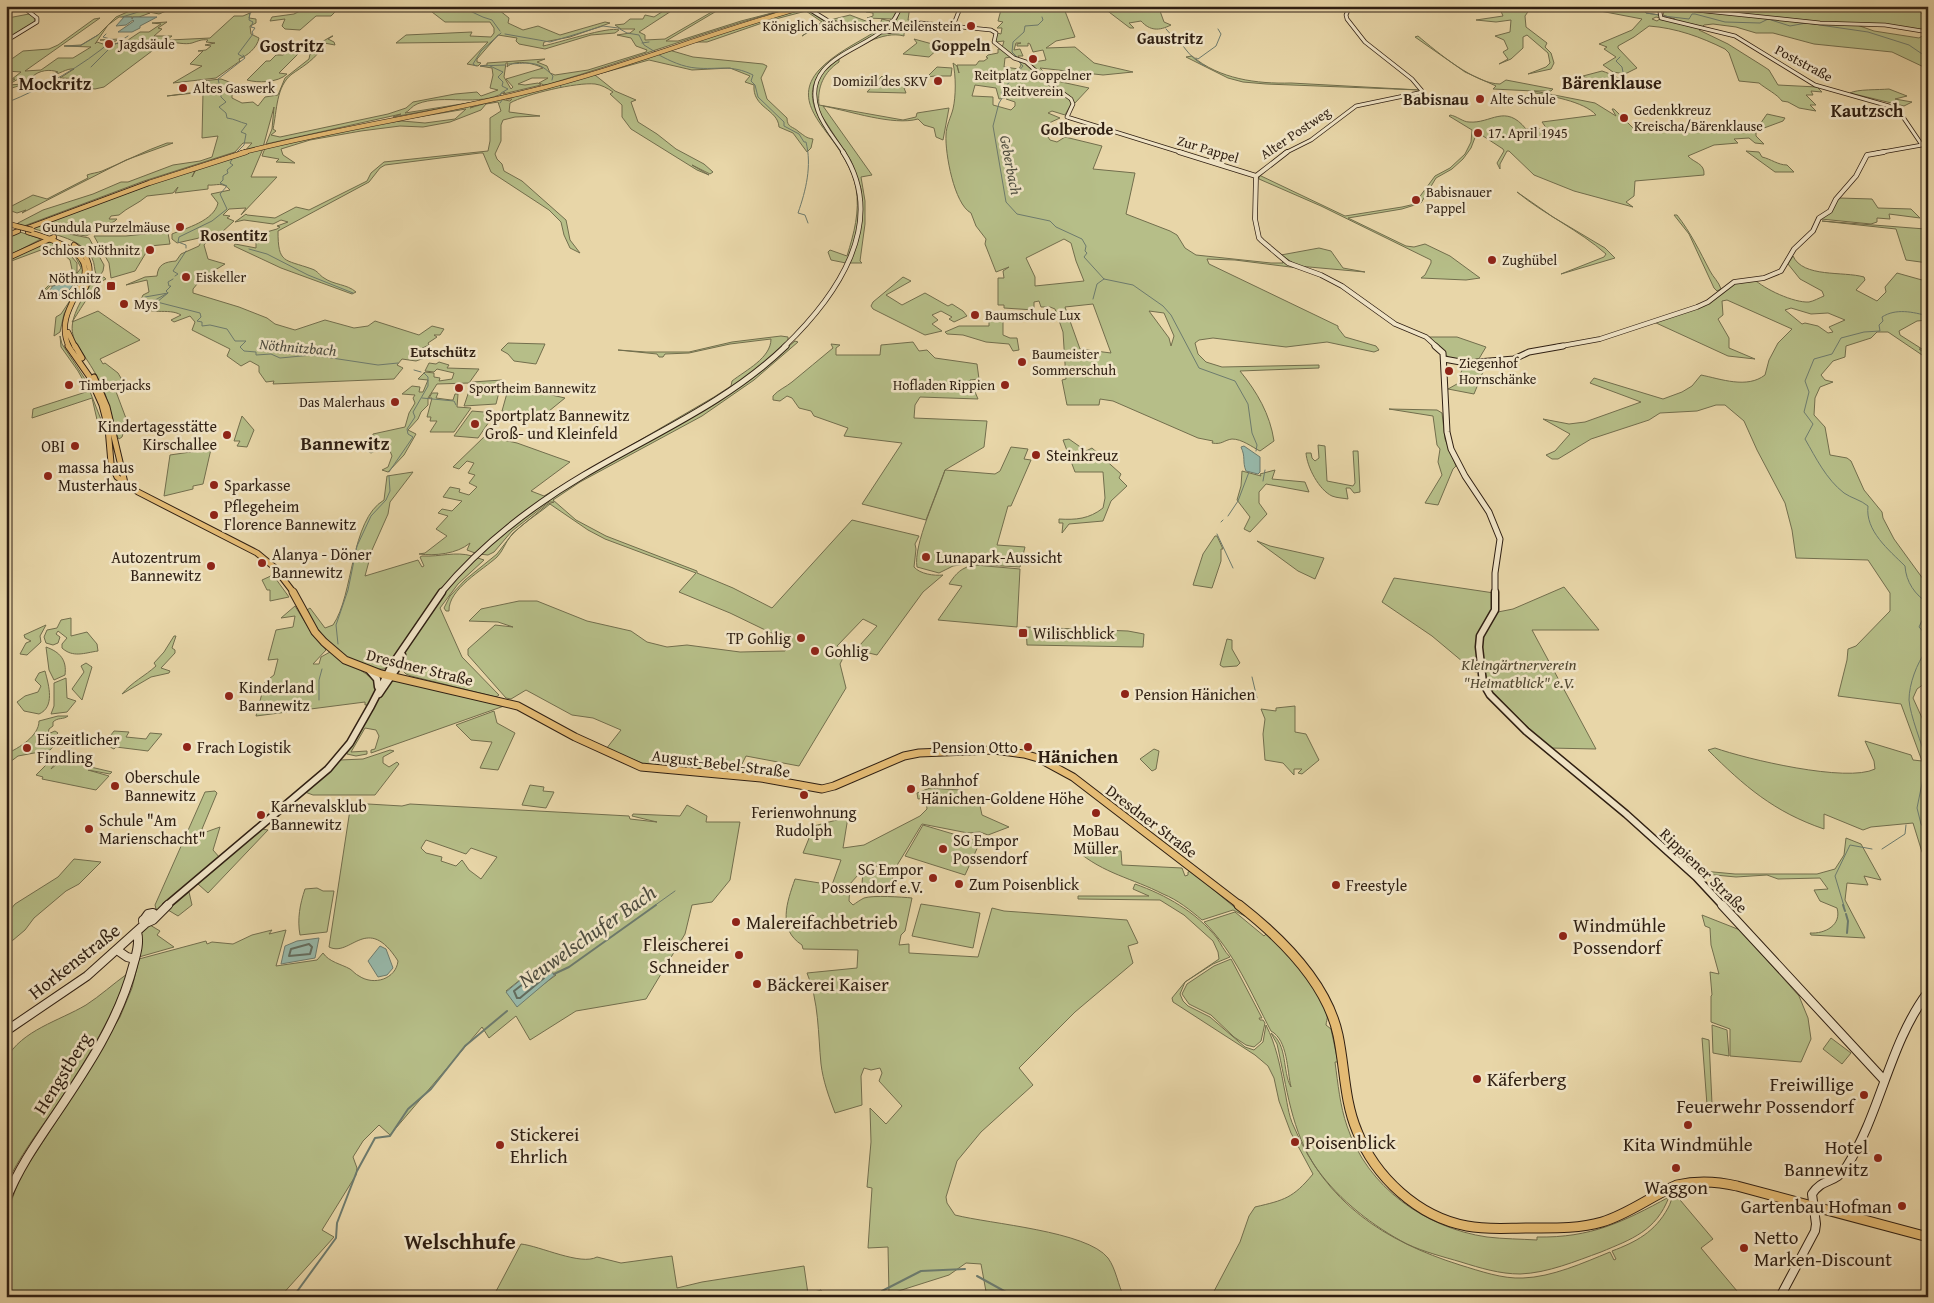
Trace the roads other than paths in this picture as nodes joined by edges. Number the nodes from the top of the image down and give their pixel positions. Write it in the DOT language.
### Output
graph roads {
  1 [pos="27,6"];
  2 [pos="803,6"];
  3 [pos="900,6"];
  4 [pos="961,6"];
  5 [pos="1350,6"];
  6 [pos="1657,7"];
  7 [pos="808,8"];
  8 [pos="953,26"];
  9 [pos="852,27"];
  10 [pos="884,30"];
  11 [pos="1928,32"];
  12 [pos="6,41"];
  13 [pos="655,52"];
  14 [pos="473,101"];
  15 [pos="485,101"];
  16 [pos="479,104"];
  17 [pos="394,119"];
  18 [pos="384,121"];
  19 [pos="1256,176"];
  20 [pos="6,224"];
  21 [pos="16,229"];
  22 [pos="29,229"];
  23 [pos="6,235"];
  24 [pos="52,238"];
  25 [pos="41,240"];
  26 [pos="6,258"];
  27 [pos="1444,359"];
  28 [pos="126,483"];
  29 [pos="407,642"];
  30 [pos="398,664"];
  31 [pos="370,671"];
  32 [pos="388,676"];
  33 [pos="404,679"];
  34 [pos="378,689"];
  35 [pos="509,703"];
  36 [pos="370,708"];
  37 [pos="824,788"];
  38 [pos="137,932"];
  39 [pos="118,950"];
  40 [pos="135,959"];
  41 [pos="1928,992"];
  42 [pos="6,1031"];
  43 [pos="1884,1080"];
  44 [pos="6,1200"];
  45 [pos="1813,1207"];
  46 [pos="1928,1237"];
  47 [pos="1780,1297"];
  1 -- 12 [label="street"];
  2 -- 7 [label="street, bridge"];
  2 -- 13 [label="highway"];
  3 -- 10 [label="street"];
  4 -- 8 [label="street"];
  5 -- 19 [label="street, Alter Postweg"];
  6 -- 11 [label="street"];
  6 -- 27 [label="street, Poststraße"];
  7 -- 9 [label="street"];
  7 -- 13 [label="highway"];
  8 -- 10 [label="street"];
  8 -- 19 [label="street, Zur Pappel"];
  9 -- 10 [label="street"];
  9 -- 10 [label="street"];
  10 -- 29 [label="street"];
  13 -- 15 [label="highway"];
  14 -- 15 [label="highway"];
  15 -- 16 [label="highway"];
  15 -- 18 [label="highway"];
  17 -- 18 [label="highway"];
  18 -- 22 [label="highway"];
  19 -- 27 [label="street, Alter Postweg"];
  20 -- 21 [label="main road"];
  21 -- 22 [label="main road, bridge"];
  21 -- 23 [label="highway"];
  22 -- 24 [label="main road"];
  22 -- 25 [label="main road"];
  24 -- 25 [label="highway"];
  24 -- 25 [label="highway"];
  24 -- 28 [label="main road"];
  24 -- 28 [label="main road"];
  25 -- 26 [label="highway"];
  27 -- 43 [label="street, Rippiener Straße"];
  28 -- 31 [label="main road, Dresdner Straße"];
  29 -- 30 [label="street"];
  29 -- 32 [label="street"];
  30 -- 32 [label="street"];
  30 -- 33 [label="street"];
  31 -- 32 [label="main road, Dresdner Straße"];
  31 -- 34 [label="street"];
  32 -- 33 [label="main road, Dresdner Straße"];
  32 -- 34 [label="street"];
  32 -- 36 [label="street"];
  33 -- 35 [label="main road, Dresdner Straße"];
  34 -- 36 [label="street"];
  35 -- 37 [label="main road, August-Bebel-Straße"];
  36 -- 38 [label="street, Horkenstraße"];
  37 -- 45 [label="main road, Dresdner Straße"];
  38 -- 39 [label="street, Horkenstraße"];
  38 -- 40 [label="street, Hengstberg"];
  39 -- 40 [label="street"];
  39 -- 42 [label="street, Horkenstraße"];
  40 -- 44 [label="street, Hengstberg"];
  41 -- 43 [label="street"];
  43 -- 45 [label="street"];
  45 -- 46 [label="main road, Dresdner Straße"];
  45 -- 47 [label="street"];
}
